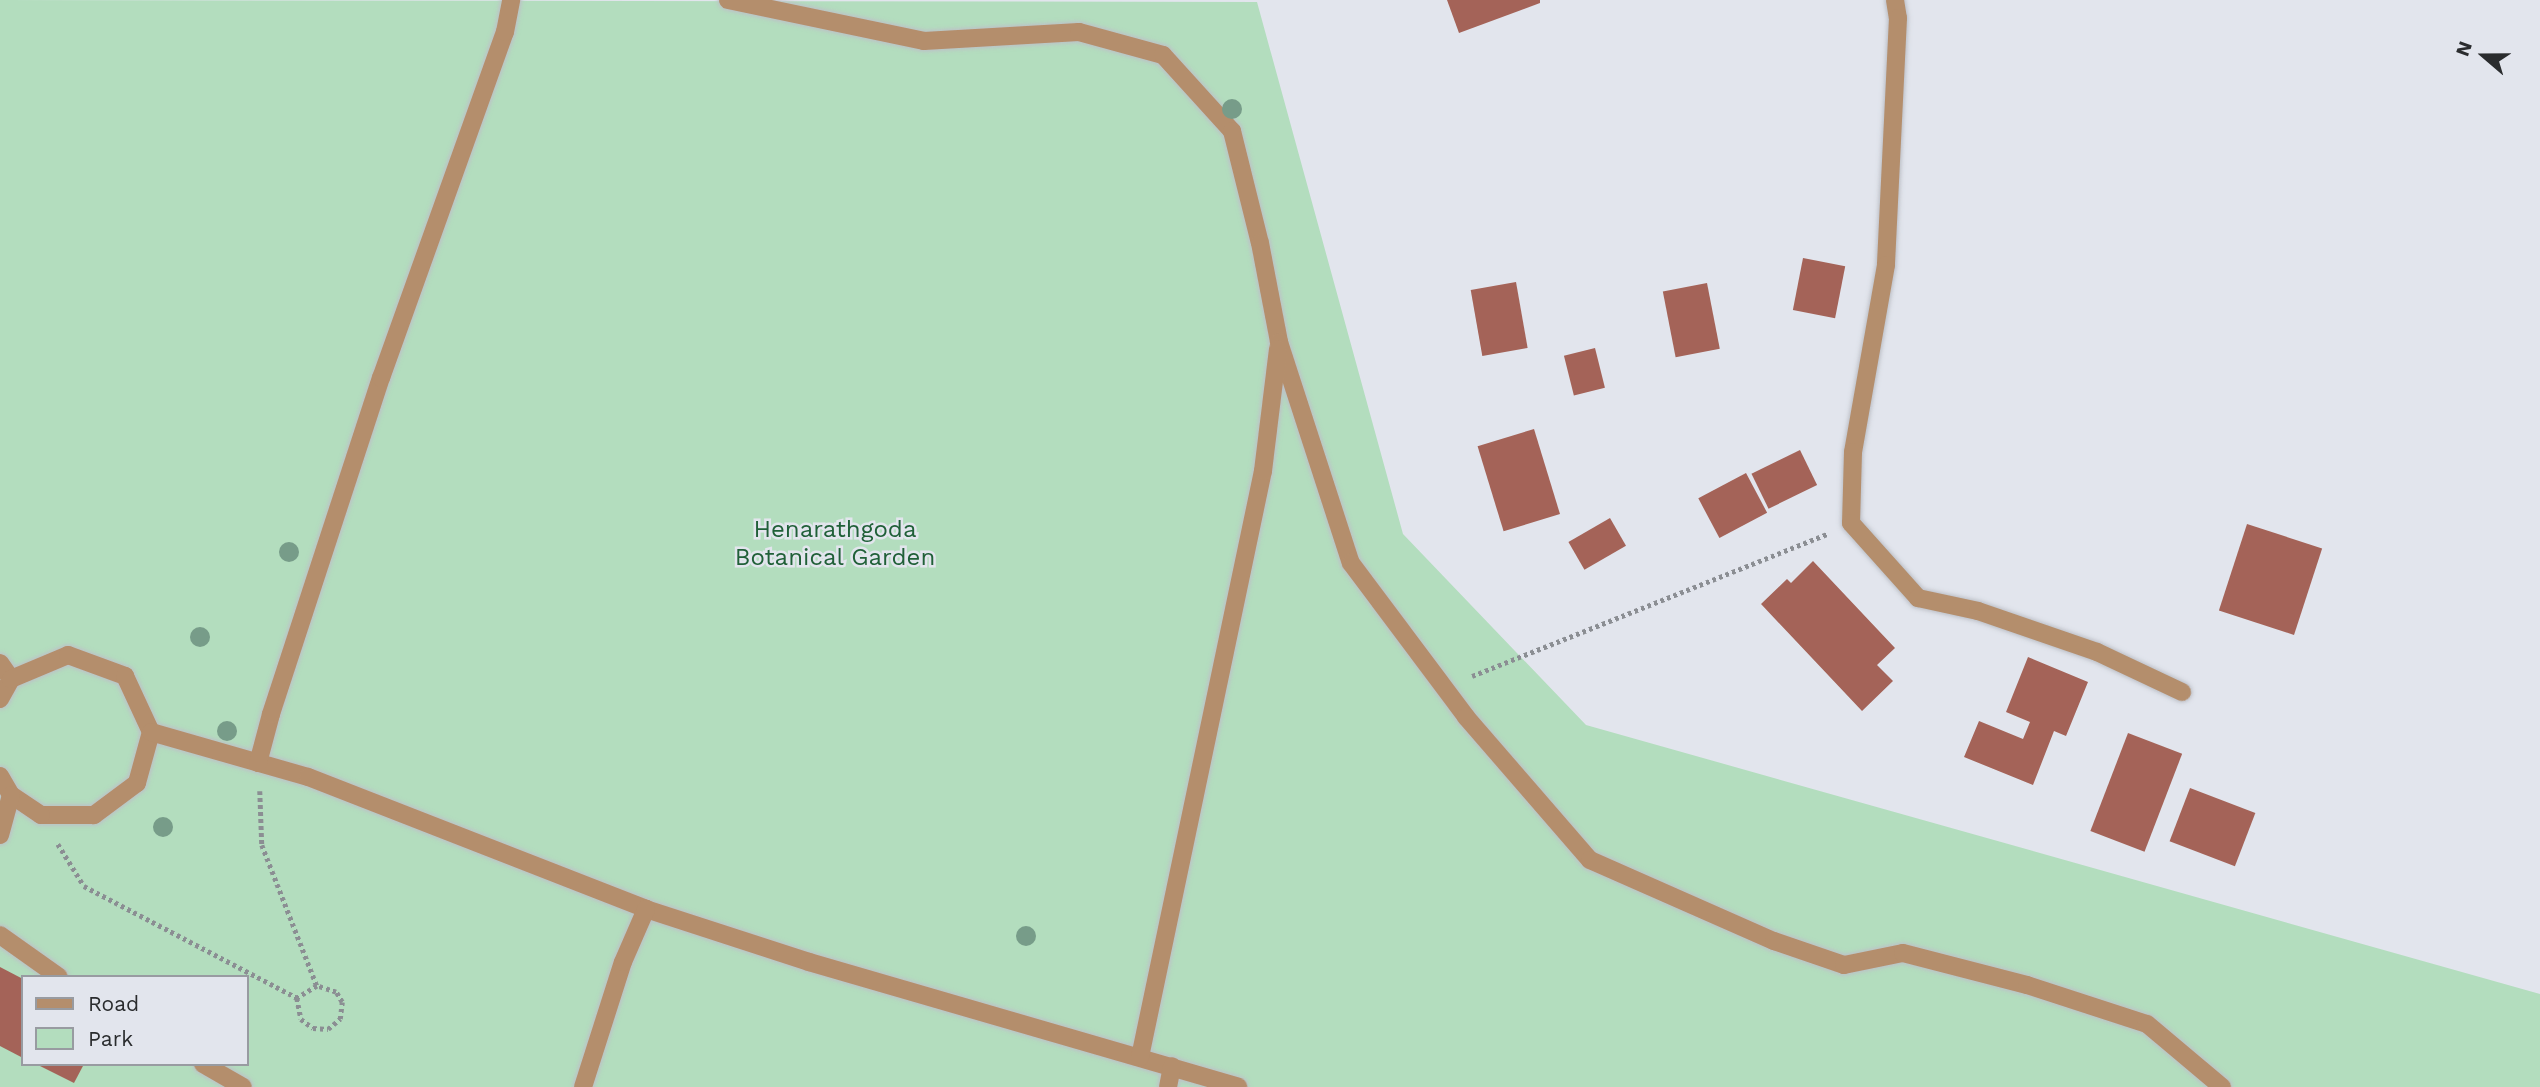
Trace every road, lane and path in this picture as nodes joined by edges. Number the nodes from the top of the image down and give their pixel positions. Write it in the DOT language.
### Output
graph roads {
  1 [pos="511,0"];
  2 [pos="728,0"];
  3 [pos="1895,0"];
  4 [pos="1279,342"];
  5 [pos="1851,523"];
  6 [pos="0,663"];
  7 [pos="1470,677"];
  8 [pos="11,678"];
  9 [pos="2182,692"];
  10 [pos="0,699"];
  11 [pos="151,732"];
  12 [pos="258,763"];
  13 [pos="0,776"];
  14 [pos="11,795"];
  15 [pos="41,814"];
  16 [pos="0,835"];
  17 [pos="646,909"];
  18 [pos="0,934"];
  19 [pos="56,975"];
  20 [pos="317,986"];
  21 [pos="297,998"];
  22 [pos="1140,1057"];
  23 [pos="205,1066"];
  24 [pos="1172,1066"];
  25 [pos="216,1080"];
  26 [pos="243,1087"];
  27 [pos="583,1087"];
  28 [pos="1168,1087"];
  29 [pos="1238,1087"];
  30 [pos="2222,1087"];
  1 -- 12 [label="street"];
  2 -- 4 [label="street"];
  3 -- 5 [label="street"];
  4 -- 22 [label="street"];
  4 -- 30 [label="street"];
  5 -- 7 [label="path"];
  5 -- 9 [label="street"];
  6 -- 8 [label="street"];
  8 -- 10 [label="street"];
  8 -- 11 [label="street"];
  11 -- 12 [label="street"];
  11 -- 15 [label="street"];
  12 -- 17 [label="street"];
  12 -- 20 [label="path"];
  13 -- 14 [label="street"];
  14 -- 15 [label="street"];
  14 -- 16 [label="street"];
  15 -- 21 [label="path"];
  17 -- 22 [label="street"];
  17 -- 27 [label="street"];
  18 -- 19 [label="street"];
  20 -- 21 [label="path"];
  20 -- 21 [label="path"];
  22 -- 24 [label="street"];
  23 -- 25 [label="street"];
  24 -- 28 [label="street"];
  24 -- 29 [label="street"];
  25 -- 26 [label="street"];
}
